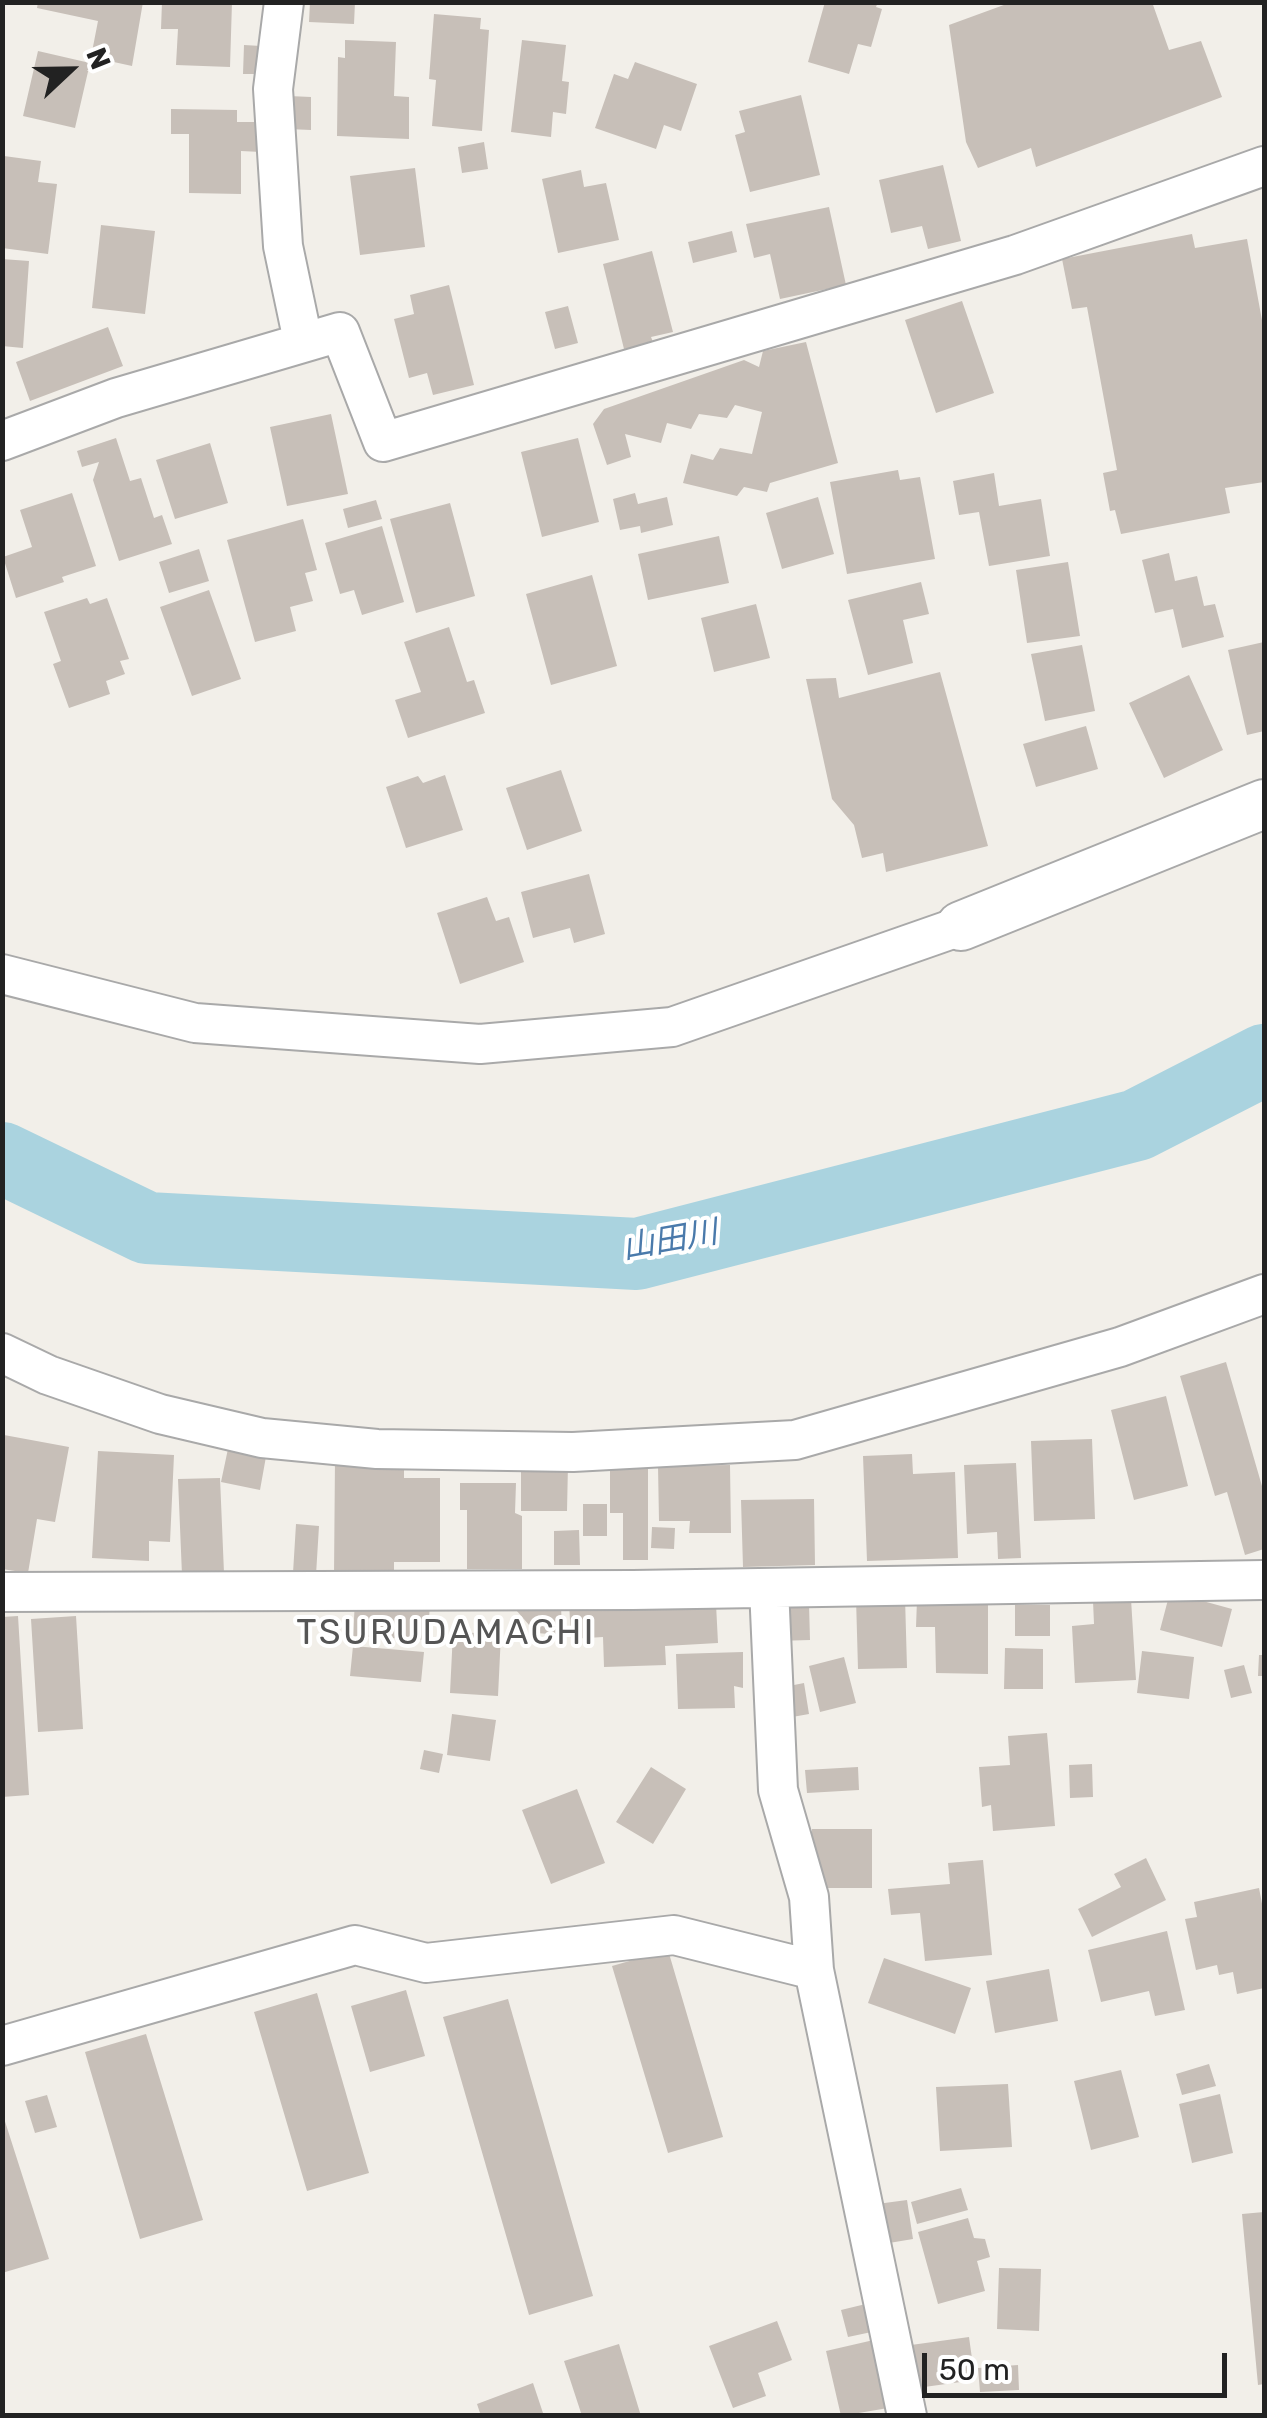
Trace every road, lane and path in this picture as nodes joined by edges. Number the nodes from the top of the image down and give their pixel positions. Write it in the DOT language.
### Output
graph roads {
  1 [pos="284,2"];
  2 [pos="1264,166"];
  3 [pos="303,341"];
  4 [pos="2,441"];
  5 [pos="1264,804"];
  6 [pos="961,926"];
  7 [pos="2,974"];
  8 [pos="1264,1294"];
  9 [pos="2,1353"];
  10 [pos="1264,1580"];
  11 [pos="768,1588"];
  12 [pos="2,1592"];
  13 [pos="814,1970"];
  14 [pos="2,2046"];
  15 [pos="907,2416"];
  1 -- 3 [label="street"];
  2 -- 3 [label="street"];
  3 -- 4 [label="street"];
  5 -- 6 [label="street"];
  6 -- 7 [label="street"];
  8 -- 9 [label="street"];
  10 -- 11 [label="street"];
  11 -- 12 [label="street"];
  11 -- 13 [label="street"];
  13 -- 14 [label="street"];
  13 -- 15 [label="street"];
}
